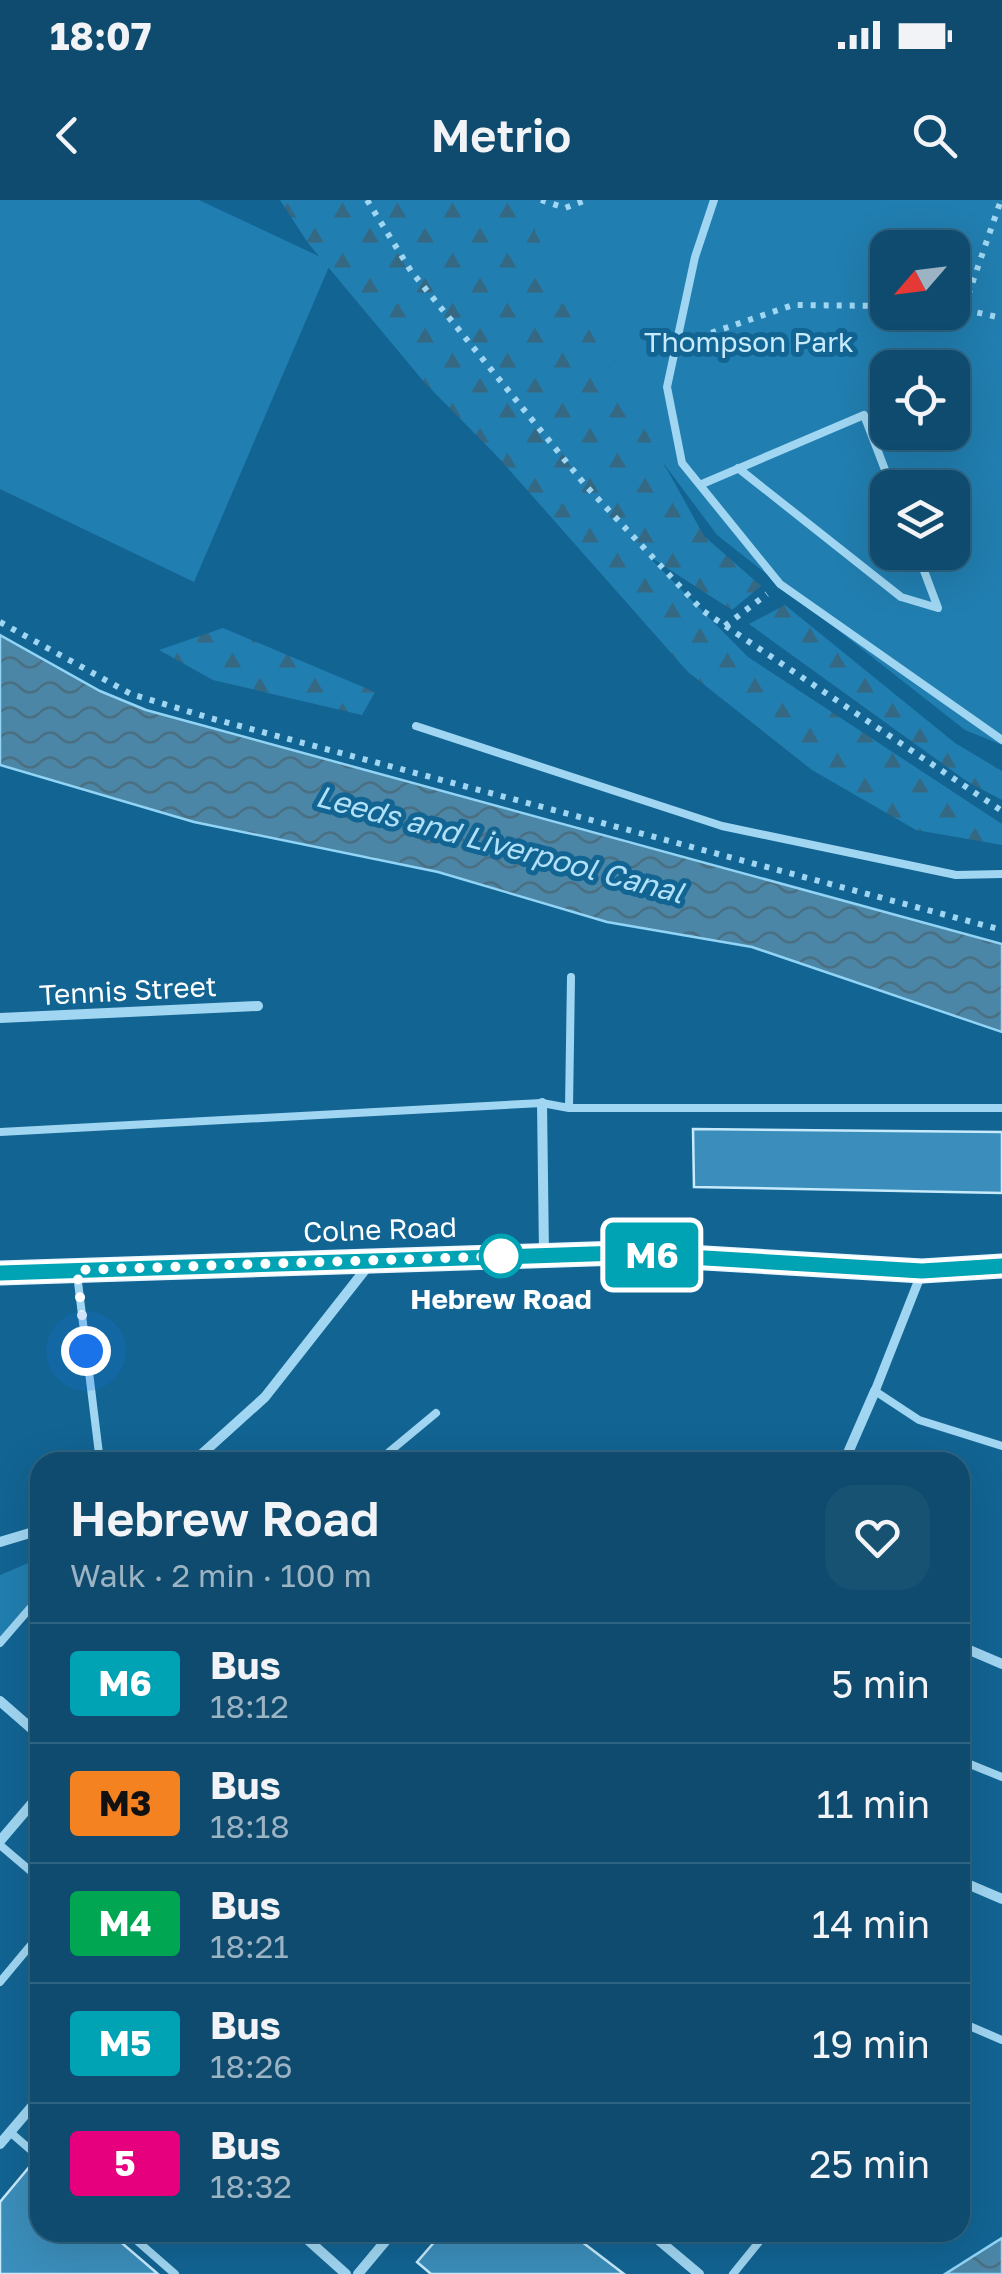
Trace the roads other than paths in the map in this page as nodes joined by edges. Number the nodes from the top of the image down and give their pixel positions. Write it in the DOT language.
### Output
graph roads {
  1 [pos="714,200"];
  2 [pos="738,468"];
  3 [pos="885,470"];
  4 [pos="702,484"];
  5 [pos="924,570"];
  6 [pos="416,726"];
  7 [pos="1002,740"];
  8 [pos="1002,874"];
  9 [pos="571,977"];
  10 [pos="258,1006"];
  11 [pos="0,1018"];
  12 [pos="542,1103"];
  13 [pos="569,1108"];
  14 [pos="1002,1108"];
  15 [pos="0,1132"];
  16 [pos="544,1255"];
  17 [pos="373,1259"];
  18 [pos="1002,1266"];
  19 [pos="77,1270"];
  20 [pos="922,1271"];
  21 [pos="0,1273"];
  22 [pos="875,1391"];
  23 [pos="436,1414"];
  24 [pos="1002,1446"];
  25 [pos="99,1452"];
  26 [pos="205,1452"];
  27 [pos="389,1452"];
  28 [pos="848,1452"];
  29 [pos="30,1533"];
  30 [pos="0,1542"];
  31 [pos="30,1617"];
  32 [pos="0,1643"];
  33 [pos="970,1650"];
  34 [pos="1002,1664"];
  35 [pos="0,1701"];
  36 [pos="30,1727"];
  37 [pos="970,1764"];
  38 [pos="1002,1777"];
  39 [pos="30,1806"];
  40 [pos="0,1843"];
  41 [pos="30,1870"];
  42 [pos="970,1885"];
  43 [pos="1002,1899"];
  44 [pos="30,1946"];
  45 [pos="0,1982"];
  46 [pos="970,2026"];
  47 [pos="1002,2040"];
  48 [pos="30,2109"];
  49 [pos="10,2132"];
  50 [pos="0,2144"];
  51 [pos="30,2149"];
  52 [pos="138,2242"];
  53 [pos="311,2242"];
  54 [pos="385,2242"];
  55 [pos="661,2242"];
  56 [pos="759,2242"];
  57 [pos="175,2274"];
  58 [pos="346,2274"];
  59 [pos="358,2274"];
  60 [pos="698,2274"];
  61 [pos="732,2274"];
  1 -- 4 [label="lane"];
  2 -- 3 [label="lane"];
  2 -- 4 [label="lane"];
  2 -- 5 [label="lane"];
  4 -- 7 [label="lane"];
  6 -- 8 [label="lane"];
  9 -- 13 [label="lane"];
  10 -- 11 [label="street, Tennis Street"];
  12 -- 13 [label="lane"];
  12 -- 15 [label="lane"];
  12 -- 16 [label="street"];
  13 -- 14 [label="lane"];
  16 -- 17 [label="main road, Colne Road"];
  16 -- 20 [label="main road, Colne Road"];
  17 -- 19 [label="main road, Colne Road"];
  17 -- 26 [label="street"];
  18 -- 20 [label="main road, Colne Road"];
  19 -- 21 [label="main road, Colne Road"];
  19 -- 25 [label="lane"];
  20 -- 22 [label="street"];
  22 -- 24 [label="lane"];
  22 -- 28 [label="street"];
  23 -- 27 [label="lane"];
  29 -- 30 [label="street"];
  31 -- 32 [label="lane"];
  33 -- 34 [label="street"];
  35 -- 36 [label="street"];
  37 -- 38 [label="lane"];
  39 -- 40 [label="street"];
  40 -- 41 [label="lane"];
  42 -- 43 [label="street"];
  44 -- 45 [label="lane"];
  46 -- 47 [label="lane"];
  48 -- 49 [label="street"];
  49 -- 50 [label="street"];
  49 -- 51 [label="lane"];
  52 -- 57 [label="lane"];
  53 -- 58 [label="street"];
  54 -- 59 [label="street"];
  55 -- 60 [label="street"];
  56 -- 61 [label="lane"];
}
